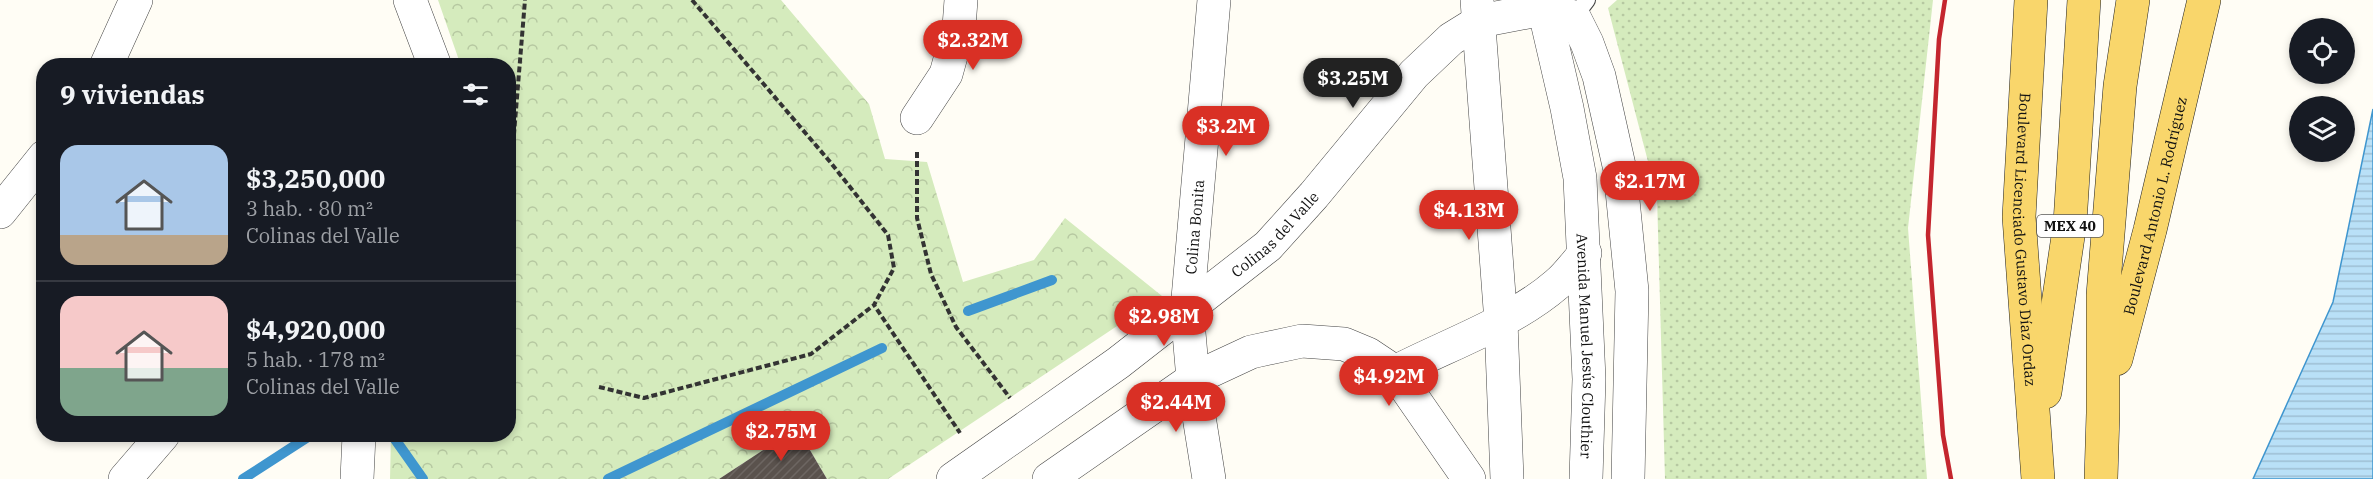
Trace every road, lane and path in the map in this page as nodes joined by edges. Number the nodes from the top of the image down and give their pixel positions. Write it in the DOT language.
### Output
graph roads {
  1 [pos="135,0"];
  2 [pos="410,0"];
  3 [pos="525,0"];
  4 [pos="692,0"];
  5 [pos="961,0"];
  6 [pos="1214,0"];
  7 [pos="2031,0"];
  8 [pos="2084,0"];
  9 [pos="2133,0"];
  10 [pos="2204,0"];
  11 [pos="1561,7"];
  12 [pos="1478,10"];
  13 [pos="110,58"];
  14 [pos="432,58"];
  15 [pos="516,110"];
  16 [pos="917,118"];
  17 [pos="24,169"];
  18 [pos="0,212"];
  19 [pos="1585,253"];
  20 [pos="874,305"];
  21 [pos="1187,310"];
  22 [pos="1501,322"];
  23 [pos="1395,372"];
  24 [pos="1193,379"];
  25 [pos="600,387"];
  26 [pos="2103,413"];
  27 [pos="1031,424"];
  28 [pos="157,442"];
  29 [pos="359,442"];
  30 [pos="2037,465"];
  31 [pos="966,470"];
  32 [pos="125,479"];
  33 [pos="357,479"];
  34 [pos="1049,479"];
  35 [pos="1209,479"];
  36 [pos="1469,479"];
  37 [pos="1507,479"];
  38 [pos="1586,479"];
  39 [pos="1628,479"];
  40 [pos="2101,479"];
  1 -- 13 [label="street"];
  2 -- 14 [label="street"];
  3 -- 15 [label="path"];
  4 -- 20 [label="path"];
  5 -- 16 [label="street"];
  6 -- 21 [label="street, Colina Bonita"];
  7 -- 30 [label="main road, Boulevard Licenciado Gustavo Díaz Ordaz"];
  8 -- 30 [label="main road, MEX 40"];
  9 -- 26 [label="main road"];
  10 -- 26 [label="main road, Boulevard Antonio L. Rodríguez"];
  11 -- 12 [label="street"];
  11 -- 19 [label="street, Avenida Manuel Jesús Clouthier"];
  11 -- 39 [label="street"];
  12 -- 21 [label="street, Colinas del Valle"];
  12 -- 22 [label="street"];
  16 -- 27 [label="path"];
  17 -- 18 [label="street"];
  19 -- 22 [label="street"];
  19 -- 38 [label="street, Avenida Manuel Jesús Clouthier"];
  20 -- 25 [label="path"];
  20 -- 31 [label="path"];
  21 -- 24 [label="street, Colina Bonita"];
  21 -- 27 [label="street, Colinas del Valle"];
  22 -- 23 [label="street"];
  22 -- 37 [label="street"];
  23 -- 24 [label="street"];
  23 -- 36 [label="street"];
  24 -- 34 [label="street"];
  24 -- 35 [label="street, Colina Bonita"];
  26 -- 40 [label="main road"];
  27 -- 31 [label="street, Colinas del Valle"];
  28 -- 32 [label="street"];
  29 -- 33 [label="street"];
}
